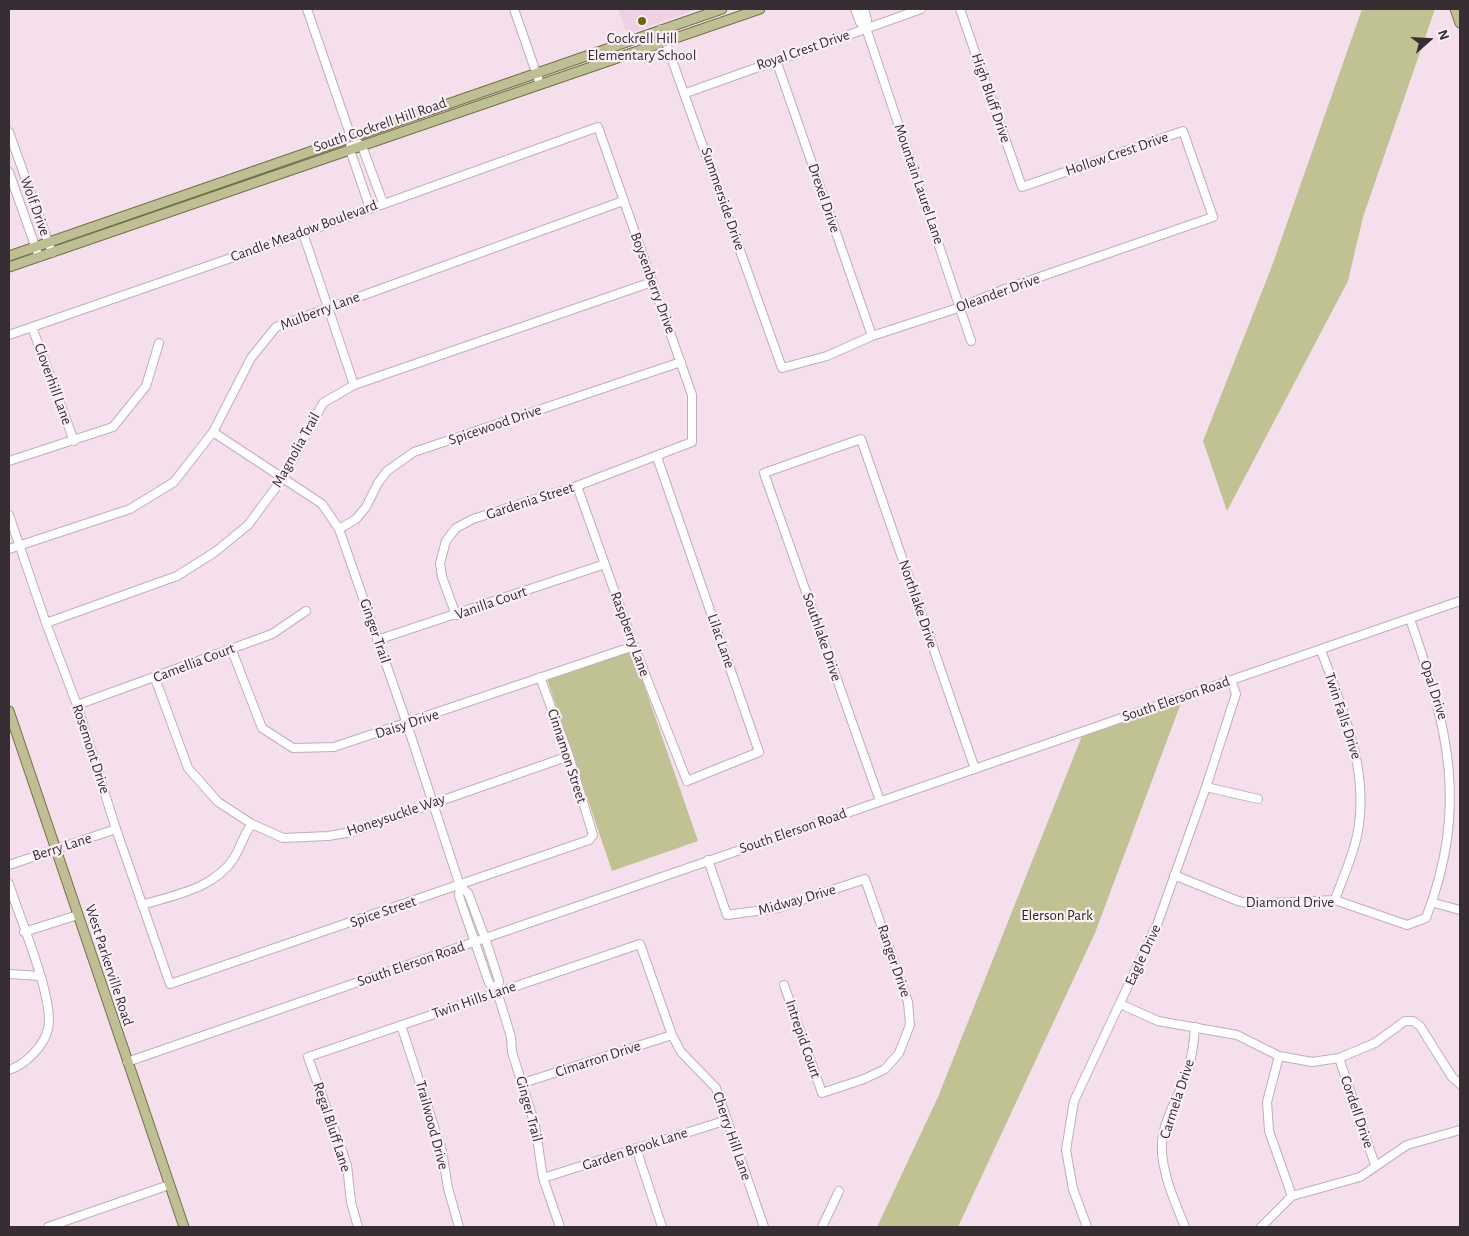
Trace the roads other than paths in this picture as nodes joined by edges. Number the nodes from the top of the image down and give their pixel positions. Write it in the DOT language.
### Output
graph roads {
  1 [pos="307,9"];
  2 [pos="514,9"];
  3 [pos="722,9"];
  4 [pos="760,9"];
  5 [pos="855,9"];
  6 [pos="864,9"];
  7 [pos="921,9"];
  8 [pos="960,9"];
  9 [pos="1455,9"];
  10 [pos="1460,23"];
  11 [pos="866,28"];
  12 [pos="662,30"];
  13 [pos="666,41"];
  14 [pos="776,60"];
  15 [pos="536,73"];
  16 [pos="540,84"];
  17 [pos="686,93"];
  18 [pos="598,127"];
  19 [pos="9,132"];
  20 [pos="351,137"];
  21 [pos="362,146"];
  22 [pos="350,150"];
  23 [pos="9,172"];
  24 [pos="1022,187"];
  25 [pos="12,194"];
  26 [pos="187,194"];
  27 [pos="623,201"];
  28 [pos="382,203"];
  29 [pos="190,205"];
  30 [pos="370,208"];
  31 [pos="1213,217"];
  32 [pos="302,233"];
  33 [pos="48,242"];
  34 [pos="36,246"];
  35 [pos="52,253"];
  36 [pos="9,256"];
  37 [pos="40,257"];
  38 [pos="9,267"];
  39 [pos="652,282"];
  40 [pos="328,307"];
  41 [pos="961,307"];
  42 [pos="32,327"];
  43 [pos="9,335"];
  44 [pos="872,336"];
  45 [pos="971,341"];
  46 [pos="160,343"];
  47 [pos="681,362"];
  48 [pos="782,368"];
  49 [pos="354,385"];
  50 [pos="214,432"];
  51 [pos="74,441"];
  52 [pos="692,442"];
  53 [pos="657,457"];
  54 [pos="9,461"];
  55 [pos="764,473"];
  56 [pos="283,478"];
  57 [pos="577,486"];
  58 [pos="9,515"];
  59 [pos="339,529"];
  60 [pos="19,545"];
  61 [pos="9,549"];
  62 [pos="604,564"];
  63 [pos="1460,601"];
  64 [pos="306,611"];
  65 [pos="456,615"];
  66 [pos="1410,619"];
  67 [pos="46,623"];
  68 [pos="377,640"];
  69 [pos="634,646"];
  70 [pos="231,648"];
  71 [pos="1321,650"];
  72 [pos="540,677"];
  73 [pos="155,678"];
  74 [pos="1231,680"];
  75 [pos="77,705"];
  76 [pos="9,711"];
  77 [pos="407,724"];
  78 [pos="569,756"];
  79 [pos="975,769"];
  80 [pos="687,781"];
  81 [pos="1206,787"];
  82 [pos="1258,799"];
  83 [pos="880,801"];
  84 [pos="433,803"];
  85 [pos="252,824"];
  86 [pos="116,829"];
  87 [pos="593,835"];
  88 [pos="56,849"];
  89 [pos="708,860"];
  90 [pos="9,865"];
  91 [pos="1174,875"];
  92 [pos="865,879"];
  93 [pos="9,884"];
  94 [pos="460,886"];
  95 [pos="1334,900"];
  96 [pos="1434,903"];
  97 [pos="142,905"];
  98 [pos="1460,910"];
  99 [pos="78,914"];
  100 [pos="1407,925"];
  101 [pos="24,932"];
  102 [pos="485,938"];
  103 [pos="475,942"];
  104 [pos="640,944"];
  105 [pos="9,974"];
  106 [pos="40,976"];
  107 [pos="170,984"];
  108 [pos="784,985"];
  109 [pos="497,991"];
  110 [pos="1120,1004"];
  111 [pos="401,1025"];
  112 [pos="1195,1027"];
  113 [pos="672,1035"];
  114 [pos="1279,1056"];
  115 [pos="308,1057"];
  116 [pos="1339,1058"];
  117 [pos="127,1062"];
  118 [pos="9,1070"];
  119 [pos="523,1083"];
  120 [pos="1460,1084"];
  121 [pos="822,1093"];
  122 [pos="727,1120"];
  123 [pos="1460,1130"];
  124 [pos="636,1148"];
  125 [pos="1375,1165"];
  126 [pos="544,1178"];
  127 [pos="169,1185"];
  128 [pos="839,1190"];
  129 [pos="1292,1196"];
  130 [pos="48,1227"];
  131 [pos="184,1227"];
  132 [pos="358,1227"];
  133 [pos="459,1227"];
  134 [pos="560,1227"];
  135 [pos="662,1227"];
  136 [pos="764,1227"];
  137 [pos="822,1227"];
  138 [pos="1087,1227"];
  139 [pos="1185,1227"];
  140 [pos="1261,1227"];
  1 -- 20 [label="street"];
  2 -- 15 [label="street"];
  3 -- 12 [label="main road, South Cockrell Hill Road"];
  4 -- 13 [label="main road, South Cockrell Hill Road"];
  5 -- 11 [label="street, Mountain Laurel Lane"];
  6 -- 11 [label="street, Mountain Laurel Lane"];
  7 -- 11 [label="street, Royal Crest Drive"];
  8 -- 24 [label="street, High Bluff Drive"];
  9 -- 10 [label="main road"];
  11 -- 14 [label="street, Royal Crest Drive"];
  11 -- 41 [label="street, Mountain Laurel Lane"];
  12 -- 13 [label="street, Summerside Drive"];
  12 -- 15 [label="main road, South Cockrell Hill Road"];
  13 -- 16 [label="main road, South Cockrell Hill Road"];
  13 -- 17 [label="street, Summerside Drive"];
  14 -- 17 [label="street, Royal Crest Drive"];
  14 -- 44 [label="street, Drexel Drive"];
  15 -- 16 [label="street"];
  15 -- 20 [label="main road, South Cockrell Hill Road"];
  16 -- 21 [label="main road, South Cockrell Hill Road"];
  17 -- 48 [label="street, Summerside Drive"];
  18 -- 27 [label="street, Boysenberry Drive"];
  18 -- 28 [label="street, Candle Meadow Boulevard"];
  19 -- 33 [label="street, Wolf Drive"];
  20 -- 21 [label="street"];
  20 -- 22 [label="street"];
  20 -- 26 [label="main road, South Cockrell Hill Road"];
  21 -- 22 [label="main road, South Cockrell Hill Road"];
  21 -- 28 [label="street"];
  22 -- 29 [label="main road, South Cockrell Hill Road"];
  22 -- 30 [label="street"];
  23 -- 25 [label="street, Wolf Drive"];
  24 -- 31 [label="street, Hollow Crest Drive"];
  25 -- 34 [label="street, Wolf Drive"];
  26 -- 29 [label="main road"];
  26 -- 33 [label="main road, South Cockrell Hill Road"];
  27 -- 39 [label="street, Boysenberry Drive"];
  27 -- 40 [label="street, Mulberry Lane"];
  28 -- 30 [label="street, Candle Meadow Boulevard"];
  29 -- 35 [label="main road, South Cockrell Hill Road"];
  30 -- 32 [label="street, Candle Meadow Boulevard"];
  31 -- 41 [label="street, Oleander Drive"];
  32 -- 40 [label="street"];
  32 -- 42 [label="street, Candle Meadow Boulevard"];
  33 -- 34 [label="main road, South Cockrell Hill Road"];
  33 -- 35 [label="street, Wolf Drive"];
  34 -- 36 [label="main road, South Cockrell Hill Road"];
  34 -- 37 [label="street, Wolf Drive"];
  35 -- 37 [label="main road, South Cockrell Hill Road"];
  37 -- 38 [label="main road, South Cockrell Hill Road"];
  39 -- 47 [label="street, Boysenberry Drive"];
  39 -- 49 [label="street, Magnolia Trail"];
  40 -- 49 [label="street"];
  40 -- 50 [label="street, Mulberry Lane"];
  41 -- 44 [label="street, Oleander Drive"];
  41 -- 45 [label="street, Mountain Laurel Lane"];
  42 -- 43 [label="street, Candle Meadow Boulevard"];
  42 -- 51 [label="street, Cloverhill Lane"];
  44 -- 48 [label="street, Oleander Drive"];
  46 -- 51 [label="street"];
  47 -- 52 [label="street, Boysenberry Drive"];
  47 -- 59 [label="street, Spicewood Drive"];
  49 -- 56 [label="street, Magnolia Trail"];
  50 -- 56 [label="street, Ginger Trail"];
  50 -- 60 [label="street, Mulberry Lane"];
  51 -- 54 [label="street"];
  52 -- 53 [label="street, Gardenia Street"];
  53 -- 57 [label="street, Gardenia Street"];
  53 -- 80 [label="street, Lilac Lane"];
  55 -- 79 [label="street, Northlake Drive"];
  55 -- 83 [label="street, Southlake Drive"];
  56 -- 59 [label="street, Ginger Trail"];
  56 -- 67 [label="street, Magnolia Trail"];
  57 -- 62 [label="street, Raspberry Lane"];
  57 -- 65 [label="street, Gardenia Street"];
  58 -- 60 [label="street, Rosemont Drive"];
  59 -- 68 [label="street, Ginger Trail"];
  60 -- 61 [label="street, Mulberry Lane"];
  60 -- 67 [label="street, Rosemont Drive"];
  62 -- 65 [label="street, Vanilla Court"];
  62 -- 69 [label="street, Raspberry Lane"];
  63 -- 66 [label="street, South Elerson Road"];
  64 -- 70 [label="street, Camellia Court"];
  65 -- 68 [label="street, Vanilla Court"];
  66 -- 71 [label="street, South Elerson Road"];
  66 -- 96 [label="street, Opal Drive"];
  67 -- 75 [label="street, Rosemont Drive"];
  68 -- 77 [label="street, Ginger Trail"];
  69 -- 72 [label="street, Daisy Drive"];
  69 -- 80 [label="street, Raspberry Lane"];
  70 -- 73 [label="street, Camellia Court"];
  70 -- 77 [label="street, Daisy Drive"];
  71 -- 74 [label="street, South Elerson Road"];
  71 -- 95 [label="street, Twin Falls Drive"];
  72 -- 77 [label="street, Daisy Drive"];
  72 -- 78 [label="street, Cinnamon Street"];
  73 -- 75 [label="street, Camellia Court"];
  73 -- 85 [label="street, Honeysuckle Way"];
  74 -- 79 [label="street, South Elerson Road"];
  74 -- 81 [label="street, Eagle Drive"];
  75 -- 86 [label="street, Rosemont Drive"];
  76 -- 88 [label="main road, West Parkerville Road"];
  77 -- 84 [label="street, Ginger Trail"];
  78 -- 84 [label="street, Honeysuckle Way"];
  78 -- 87 [label="street, Cinnamon Street"];
  79 -- 83 [label="street, South Elerson Road"];
  81 -- 82 [label="street"];
  81 -- 91 [label="street, Eagle Drive"];
  83 -- 89 [label="street, South Elerson Road"];
  84 -- 85 [label="street, Honeysuckle Way"];
  84 -- 94 [label="street, Ginger Trail"];
  85 -- 97 [label="street"];
  86 -- 88 [label="street, Berry Lane"];
  86 -- 97 [label="street, Rosemont Drive"];
  87 -- 94 [label="street, Spice Street"];
  88 -- 90 [label="street, Berry Lane"];
  88 -- 99 [label="main road, West Parkerville Road"];
  89 -- 92 [label="street, Midway Drive"];
  89 -- 102 [label="street, South Elerson Road"];
  91 -- 95 [label="street, Diamond Drive"];
  91 -- 110 [label="street, Eagle Drive"];
  92 -- 121 [label="street, Ranger Drive"];
  93 -- 101 [label="street"];
  94 -- 102 [label="street, Ginger Trail"];
  94 -- 103 [label="street, Ginger Trail"];
  94 -- 107 [label="street, Spice Street"];
  95 -- 100 [label="street, Diamond Drive"];
  96 -- 98 [label="street"];
  96 -- 100 [label="street, Opal Drive"];
  97 -- 107 [label="street, Rosemont Drive"];
  99 -- 101 [label="street"];
  99 -- 117 [label="main road, West Parkerville Road"];
  101 -- 106 [label="street"];
  102 -- 103 [label="street, South Elerson Road"];
  102 -- 109 [label="street, Ginger Trail"];
  103 -- 109 [label="street, Ginger Trail"];
  103 -- 117 [label="street, South Elerson Road"];
  104 -- 109 [label="street, Twin Hills Lane"];
  104 -- 113 [label="street, Cherry Hill Lane"];
  105 -- 106 [label="street"];
  106 -- 118 [label="street"];
  108 -- 121 [label="street, Intrepid Court"];
  109 -- 111 [label="street, Twin Hills Lane"];
  109 -- 119 [label="street, Ginger Trail"];
  110 -- 112 [label="street"];
  110 -- 138 [label="street, Eagle Drive"];
  111 -- 115 [label="street, Twin Hills Lane"];
  111 -- 133 [label="street, Trailwood Drive"];
  112 -- 114 [label="street"];
  112 -- 139 [label="street, Carmela Drive"];
  113 -- 119 [label="street, Cimarron Drive"];
  113 -- 122 [label="street, Cherry Hill Lane"];
  114 -- 116 [label="street"];
  114 -- 129 [label="street"];
  115 -- 132 [label="street, Regal Bluff Lane"];
  116 -- 120 [label="street"];
  116 -- 125 [label="street, Cordell Drive"];
  117 -- 127 [label="main road, West Parkerville Road"];
  119 -- 126 [label="street, Ginger Trail"];
  122 -- 124 [label="street, Garden Brook Lane"];
  122 -- 136 [label="street, Cherry Hill Lane"];
  123 -- 125 [label="street"];
  124 -- 126 [label="street, Garden Brook Lane"];
  124 -- 135 [label="street"];
  125 -- 129 [label="street"];
  126 -- 134 [label="street, Ginger Trail"];
  127 -- 130 [label="street"];
  127 -- 131 [label="main road, West Parkerville Road"];
  128 -- 137 [label="street"];
  129 -- 140 [label="street"];
}
